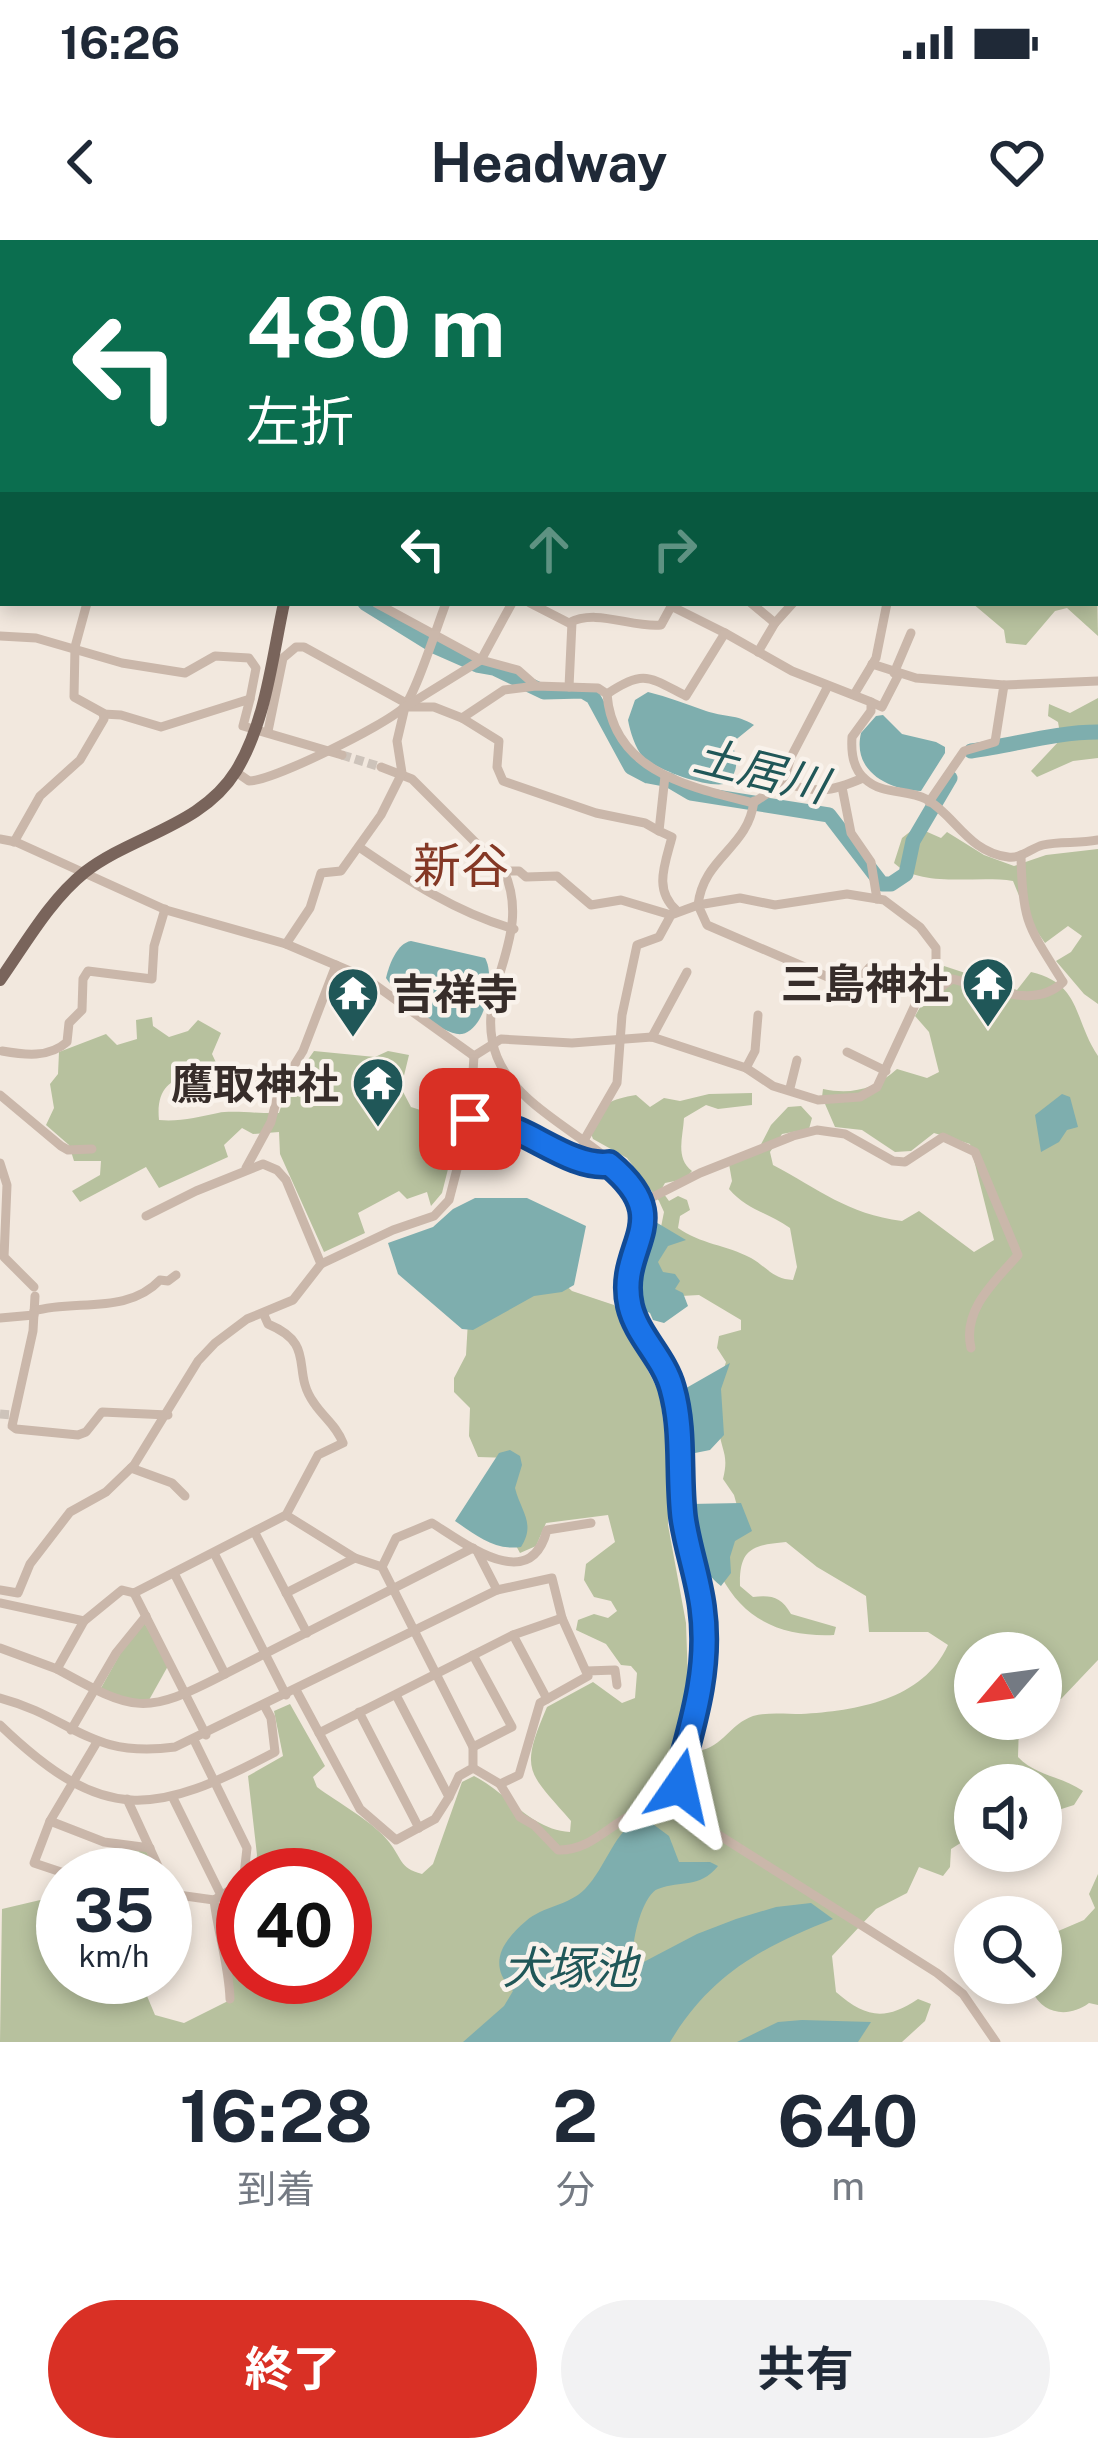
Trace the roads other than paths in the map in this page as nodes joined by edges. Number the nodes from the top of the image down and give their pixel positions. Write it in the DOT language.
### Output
graph roads {
  1 [pos="86,606"];
  2 [pos="283,606"];
  3 [pos="381,606"];
  4 [pos="445,606"];
  5 [pos="510,606"];
  6 [pos="537,606"];
  7 [pos="671,606"];
  8 [pos="674,606"];
  9 [pos="755,606"];
  10 [pos="790,606"];
  11 [pos="886,606"];
  12 [pos="572,622"];
  13 [pos="775,623"];
  14 [pos="725,633"];
  15 [pos="911,633"];
  16 [pos="0,636"];
  17 [pos="433,637"];
  18 [pos="75,651"];
  19 [pos="758,652"];
  20 [pos="482,660"];
  21 [pos="872,664"];
  22 [pos="896,674"];
  23 [pos="1098,681"];
  24 [pos="1004,685"];
  25 [pos="536,686"];
  26 [pos="828,686"];
  27 [pos="569,687"];
  28 [pos="607,694"];
  29 [pos="855,694"];
  30 [pos="250,699"];
  31 [pos="871,702"];
  32 [pos="406,705"];
  33 [pos="103,714"];
  34 [pos="462,718"];
  35 [pos="262,729"];
  36 [pos="328,750"];
  37 [pos="343,755"];
  38 [pos="382,767"];
  39 [pos="236,772"];
  40 [pos="402,773"];
  41 [pos="665,776"];
  42 [pos="863,778"];
  43 [pos="783,783"];
  44 [pos="842,787"];
  45 [pos="754,802"];
  46 [pos="929,802"];
  47 [pos="659,831"];
  48 [pos="0,839"];
  49 [pos="1098,840"];
  50 [pos="14,842"];
  51 [pos="359,847"];
  52 [pos="1021,855"];
  53 [pos="504,871"];
  54 [pos="85,872"];
  55 [pos="876,894"];
  56 [pos="698,905"];
  57 [pos="165,909"];
  58 [pos="674,913"];
  59 [pos="514,929"];
  60 [pos="286,944"];
  61 [pos="336,965"];
  62 [pos="687,972"];
  63 [pos="0,980"];
  64 [pos="922,990"];
  65 [pos="758,1015"];
  66 [pos="652,1037"];
  67 [pos="0,1038"];
  68 [pos="620,1040"];
  69 [pos="494,1045"];
  70 [pos="1,1052"];
  71 [pos="847,1052"];
  72 [pos="474,1056"];
  73 [pos="797,1060"];
  74 [pos="746,1068"];
  75 [pos="886,1071"];
  76 [pos="790,1088"];
  77 [pos="0,1095"];
  78 [pos="470,1119"];
  79 [pos="583,1142"];
  80 [pos="92,1149"];
  81 [pos="0,1163"];
  82 [pos="609,1164"];
  83 [pos="246,1168"];
  84 [pos="641,1203"];
  85 [pos="146,1216"];
  86 [pos="321,1264"];
  87 [pos="176,1274"];
  88 [pos="34,1313"];
  89 [pos="264,1315"];
  90 [pos="0,1318"];
  91 [pos="970,1348"];
  92 [pos="168,1415"];
  93 [pos="131,1468"];
  94 [pos="185,1496"];
  95 [pos="286,1515"];
  96 [pos="592,1523"];
  97 [pos="254,1533"];
  98 [pos="475,1550"];
  99 [pos="214,1553"];
  100 [pos="356,1558"];
  101 [pos="382,1567"];
  102 [pos="174,1573"];
  103 [pos="393,1589"];
  104 [pos="0,1590"];
  105 [pos="497,1590"];
  106 [pos="134,1593"];
  107 [pos="286,1593"];
  108 [pos="0,1603"];
  109 [pos="146,1616"];
  110 [pos="562,1618"];
  111 [pos="84,1622"];
  112 [pos="414,1631"];
  113 [pos="307,1634"];
  114 [pos="514,1635"];
  115 [pos="0,1648"];
  116 [pos="265,1654"];
  117 [pos="473,1655"];
  118 [pos="57,1669"];
  119 [pos="587,1671"];
  120 [pos="225,1674"];
  121 [pos="435,1675"];
  122 [pos="617,1685"];
  123 [pos="96,1690"];
  124 [pos="291,1692"];
  125 [pos="185,1695"];
  126 [pos="396,1695"];
  127 [pos="0,1698"];
  128 [pos="547,1699"];
  129 [pos="265,1705"];
  130 [pos="359,1712"];
  131 [pos="535,1715"];
  132 [pos="0,1725"];
  133 [pos="512,1727"];
  134 [pos="71,1730"];
  135 [pos="319,1732"];
  136 [pos="206,1735"];
  137 [pos="194,1740"];
  138 [pos="97,1742"];
  139 [pos="473,1747"];
  140 [pos="473,1768"];
  141 [pos="216,1783"];
  142 [pos="74,1784"];
  143 [pos="500,1784"];
  144 [pos="449,1797"];
  145 [pos="173,1798"];
  146 [pos="127,1799"];
  147 [pos="684,1799"];
  148 [pos="50,1820"];
  149 [pos="419,1828"];
  150 [pos="40,1848"];
  151 [pos="150,1848"];
  152 [pos="247,1848"];
  153 [pos="216,1894"];
  154 [pos="996,2042"];
  1 -- 18 [label="street"];
  2 -- 35 [label="main road"];
  3 -- 17 [label="street"];
  4 -- 17 [label="street"];
  5 -- 20 [label="street"];
  6 -- 12 [label="street"];
  7 -- 12 [label="street"];
  8 -- 14 [label="street"];
  9 -- 13 [label="street"];
  10 -- 13 [label="street"];
  11 -- 21 [label="street"];
  12 -- 27 [label="street"];
  13 -- 19 [label="street"];
  14 -- 19 [label="street"];
  14 -- 28 [label="street"];
  15 -- 22 [label="street"];
  16 -- 18 [label="street"];
  17 -- 20 [label="street"];
  17 -- 32 [label="street"];
  18 -- 30 [label="street"];
  18 -- 33 [label="street"];
  19 -- 26 [label="street"];
  20 -- 25 [label="street"];
  20 -- 32 [label="street"];
  21 -- 22 [label="street"];
  21 -- 29 [label="street"];
  22 -- 24 [label="street"];
  22 -- 31 [label="street"];
  23 -- 24 [label="street"];
  24 -- 46 [label="street"];
  25 -- 27 [label="street"];
  25 -- 34 [label="street"];
  26 -- 29 [label="street"];
  26 -- 43 [label="street"];
  27 -- 28 [label="street"];
  28 -- 41 [label="street"];
  29 -- 31 [label="street"];
  30 -- 33 [label="street"];
  30 -- 35 [label="street"];
  31 -- 42 [label="street"];
  32 -- 34 [label="street"];
  32 -- 35 [label="street"];
  32 -- 36 [label="street"];
  32 -- 40 [label="street"];
  33 -- 50 [label="street"];
  34 -- 47 [label="street"];
  35 -- 36 [label="street"];
  35 -- 39 [label="main road"];
  36 -- 37 [label="street"];
  36 -- 39 [label="street"];
  38 -- 40 [label="street"];
  39 -- 54 [label="main road"];
  40 -- 51 [label="street"];
  40 -- 53 [label="street"];
  41 -- 45 [label="street"];
  41 -- 47 [label="street"];
  42 -- 44 [label="street"];
  42 -- 46 [label="street"];
  43 -- 44 [label="street"];
  43 -- 45 [label="street"];
  44 -- 55 [label="street"];
  45 -- 56 [label="street"];
  46 -- 52 [label="street"];
  47 -- 58 [label="street"];
  48 -- 50 [label="street"];
  49 -- 52 [label="street"];
  50 -- 54 [label="street"];
  51 -- 59 [label="street"];
  51 -- 60 [label="street"];
  52 -- 64 [label="street"];
  53 -- 58 [label="street"];
  53 -- 59 [label="street"];
  54 -- 57 [label="street"];
  54 -- 63 [label="main road"];
  55 -- 56 [label="street"];
  55 -- 64 [label="street"];
  56 -- 58 [label="street"];
  56 -- 64 [label="street"];
  57 -- 60 [label="street"];
  57 -- 70 [label="street"];
  58 -- 68 [label="street"];
  59 -- 69 [label="street"];
  60 -- 61 [label="street"];
  61 -- 72 [label="street"];
  61 -- 83 [label="street"];
  62 -- 66 [label="street"];
  64 -- 75 [label="street"];
  65 -- 74 [label="street"];
  66 -- 68 [label="street"];
  66 -- 74 [label="street"];
  67 -- 70 [label="street"];
  68 -- 69 [label="street"];
  68 -- 79 [label="street"];
  69 -- 72 [label="street"];
  69 -- 79 [label="street"];
  71 -- 75 [label="street"];
  72 -- 78 [label="street"];
  73 -- 76 [label="street"];
  74 -- 76 [label="street"];
  75 -- 76 [label="street"];
  77 -- 80 [label="street"];
  78 -- 82 [label="street"];
  78 -- 86 [label="street"];
  79 -- 82 [label="street"];
  81 -- 88 [label="street"];
  82 -- 84 [label="street"];
  83 -- 85 [label="street"];
  83 -- 86 [label="street"];
  84 -- 91 [label="street"];
  84 -- 147 [label="street"];
  86 -- 89 [label="street"];
  87 -- 88 [label="street"];
  88 -- 90 [label="street"];
  88 -- 92 [label="street"];
  89 -- 92 [label="street"];
  89 -- 95 [label="street"];
  92 -- 93 [label="street"];
  93 -- 94 [label="street"];
  93 -- 104 [label="street"];
  95 -- 97 [label="street"];
  95 -- 100 [label="street"];
  96 -- 98 [label="street"];
  97 -- 99 [label="street"];
  97 -- 107 [label="street"];
  98 -- 101 [label="street"];
  98 -- 103 [label="street"];
  98 -- 105 [label="street"];
  99 -- 102 [label="street"];
  99 -- 116 [label="street"];
  100 -- 101 [label="street"];
  100 -- 107 [label="street"];
  101 -- 103 [label="street"];
  102 -- 106 [label="street"];
  102 -- 120 [label="street"];
  103 -- 112 [label="street"];
  103 -- 113 [label="street"];
  105 -- 110 [label="street"];
  105 -- 112 [label="street"];
  106 -- 109 [label="street"];
  106 -- 111 [label="street"];
  107 -- 113 [label="street"];
  108 -- 111 [label="street"];
  109 -- 123 [label="street"];
  109 -- 125 [label="street"];
  110 -- 114 [label="street"];
  110 -- 119 [label="street"];
  111 -- 118 [label="street"];
  112 -- 121 [label="street"];
  112 -- 124 [label="street"];
  113 -- 116 [label="street"];
  114 -- 117 [label="street"];
  114 -- 128 [label="street"];
  115 -- 118 [label="street"];
  116 -- 120 [label="street"];
  116 -- 124 [label="street"];
  117 -- 121 [label="street"];
  117 -- 133 [label="street"];
  118 -- 123 [label="street"];
  119 -- 122 [label="street"];
  119 -- 128 [label="street"];
  120 -- 125 [label="street"];
  121 -- 126 [label="street"];
  121 -- 139 [label="street"];
  123 -- 125 [label="street"];
  123 -- 134 [label="street"];
  124 -- 129 [label="street"];
  124 -- 135 [label="street"];
  125 -- 136 [label="street"];
  126 -- 130 [label="street"];
  126 -- 144 [label="street"];
  127 -- 134 [label="street"];
  128 -- 131 [label="street"];
  129 -- 136 [label="street"];
  129 -- 141 [label="street"];
  130 -- 135 [label="street"];
  130 -- 149 [label="street"];
  131 -- 133 [label="street"];
  131 -- 143 [label="street"];
  132 -- 142 [label="street"];
  133 -- 139 [label="street"];
  134 -- 138 [label="street"];
  135 -- 149 [label="street"];
  136 -- 137 [label="street"];
  137 -- 138 [label="street"];
  137 -- 141 [label="street"];
  138 -- 142 [label="street"];
  139 -- 140 [label="street"];
  140 -- 143 [label="street"];
  140 -- 144 [label="street"];
  141 -- 145 [label="street"];
  141 -- 152 [label="street"];
  142 -- 146 [label="street"];
  142 -- 148 [label="street"];
  143 -- 147 [label="street"];
  144 -- 149 [label="street"];
  145 -- 146 [label="street"];
  145 -- 153 [label="street"];
  146 -- 151 [label="street"];
  147 -- 154 [label="street"];
  148 -- 150 [label="street"];
  148 -- 151 [label="street"];
}
